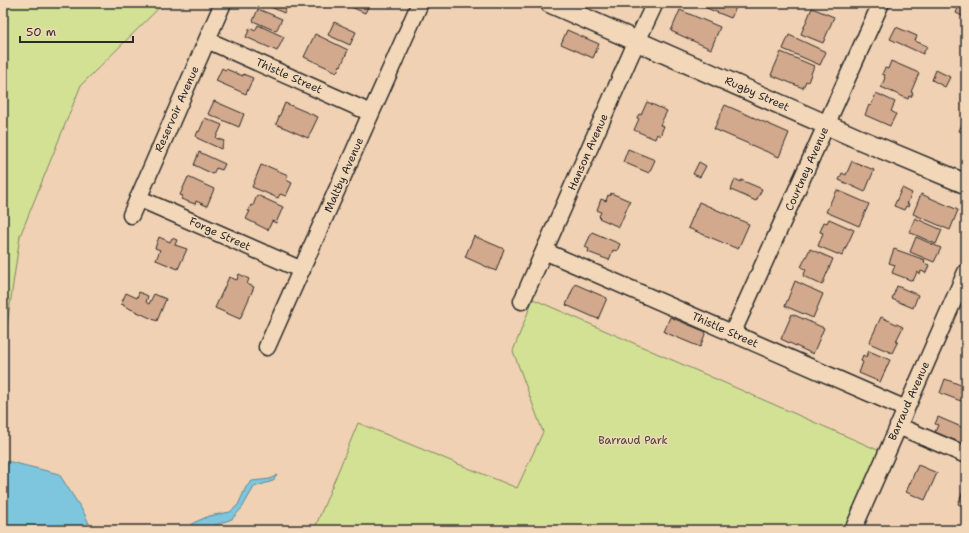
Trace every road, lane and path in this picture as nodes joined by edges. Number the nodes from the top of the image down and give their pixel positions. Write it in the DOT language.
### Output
graph roads {
  1 [pos="223,3"];
  2 [pos="420,3"];
  3 [pos="550,3"];
  4 [pos="654,3"];
  5 [pos="880,3"];
  6 [pos="207,40"];
  7 [pos="637,41"];
  8 [pos="371,113"];
  9 [pos="826,125"];
  10 [pos="966,184"];
  11 [pos="138,198"];
  12 [pos="131,215"];
  13 [pos="544,251"];
  14 [pos="302,270"];
  15 [pos="966,272"];
  16 [pos="522,301"];
  17 [pos="732,334"];
  18 [pos="267,347"];
  19 [pos="906,409"];
  20 [pos="898,426"];
  21 [pos="966,455"];
  22 [pos="853,530"];
  1 -- 6 [label="street, Reservoir Avenue"];
  2 -- 8 [label="street, Maltby Avenue"];
  3 -- 7 [label="street, Rugby Street"];
  4 -- 7 [label="street, Hanson Avenue"];
  5 -- 9 [label="street, Courtney Avenue"];
  6 -- 8 [label="street, Thistle Street"];
  6 -- 11 [label="street, Reservoir Avenue"];
  7 -- 9 [label="street, Rugby Street"];
  7 -- 13 [label="street, Hanson Avenue"];
  8 -- 14 [label="street, Maltby Avenue"];
  9 -- 10 [label="street, Rugby Street"];
  9 -- 17 [label="street, Courtney Avenue"];
  11 -- 12 [label="street, Reservoir Avenue"];
  11 -- 14 [label="street, Forge Street"];
  13 -- 16 [label="street, Hanson Avenue"];
  13 -- 17 [label="street, Thistle Street"];
  14 -- 18 [label="street, Maltby Avenue"];
  15 -- 19 [label="street, Barraud Avenue"];
  17 -- 19 [label="street, Thistle Street"];
  19 -- 20 [label="street, Barraud Avenue"];
  20 -- 21 [label="street"];
  20 -- 22 [label="street, Barraud Avenue"];
}
